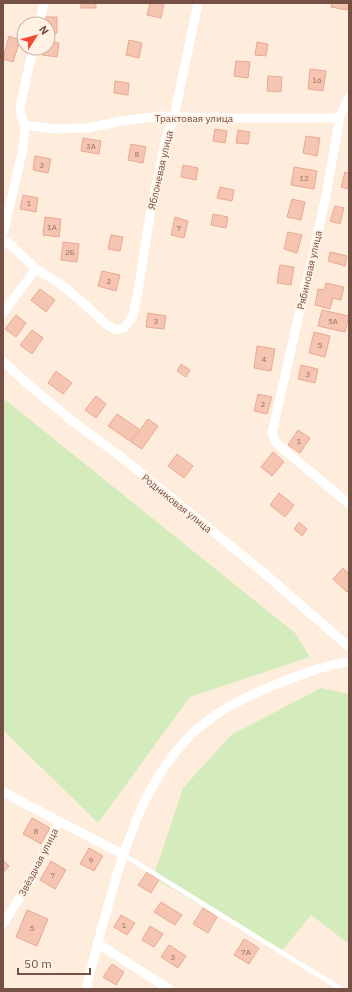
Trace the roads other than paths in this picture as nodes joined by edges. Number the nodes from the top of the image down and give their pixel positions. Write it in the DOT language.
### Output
graph roads {
  1 [pos="44,3"];
  2 [pos="198,3"];
  3 [pos="41,16"];
  4 [pos="31,56"];
  5 [pos="349,97"];
  6 [pos="340,116"];
  7 [pos="174,117"];
  8 [pos="25,125"];
  9 [pos="3,234"];
  10 [pos="3,240"];
  11 [pos="36,269"];
  12 [pos="3,313"];
  13 [pos="3,361"];
  14 [pos="349,504"];
  15 [pos="349,647"];
  16 [pos="349,662"];
  17 [pos="3,792"];
  18 [pos="59,821"];
  19 [pos="124,855"];
  20 [pos="3,924"];
  21 [pos="97,943"];
  22 [pos="86,989"];
  23 [pos="169,989"];
  24 [pos="341,989"];
  1 -- 3 [label="street"];
  2 -- 7 [label="street, Яблоневая улица"];
  4 -- 8 [label="street"];
  5 -- 6 [label="street, Рябиновая улица"];
  6 -- 7 [label="street, Трактовая улица"];
  6 -- 14 [label="street, Рябиновая улица"];
  7 -- 8 [label="street, Трактовая улица"];
  7 -- 11 [label="street, Яблоневая улица"];
  8 -- 9 [label="street"];
  10 -- 11 [label="street"];
  11 -- 12 [label="street"];
  13 -- 15 [label="street, Родниковая улица"];
  16 -- 19 [label="street"];
  17 -- 18 [label="street"];
  18 -- 19 [label="street"];
  18 -- 20 [label="street, Звёздная улица"];
  19 -- 21 [label="street"];
  19 -- 24 [label="lane"];
  21 -- 22 [label="street"];
  21 -- 23 [label="street"];
}
